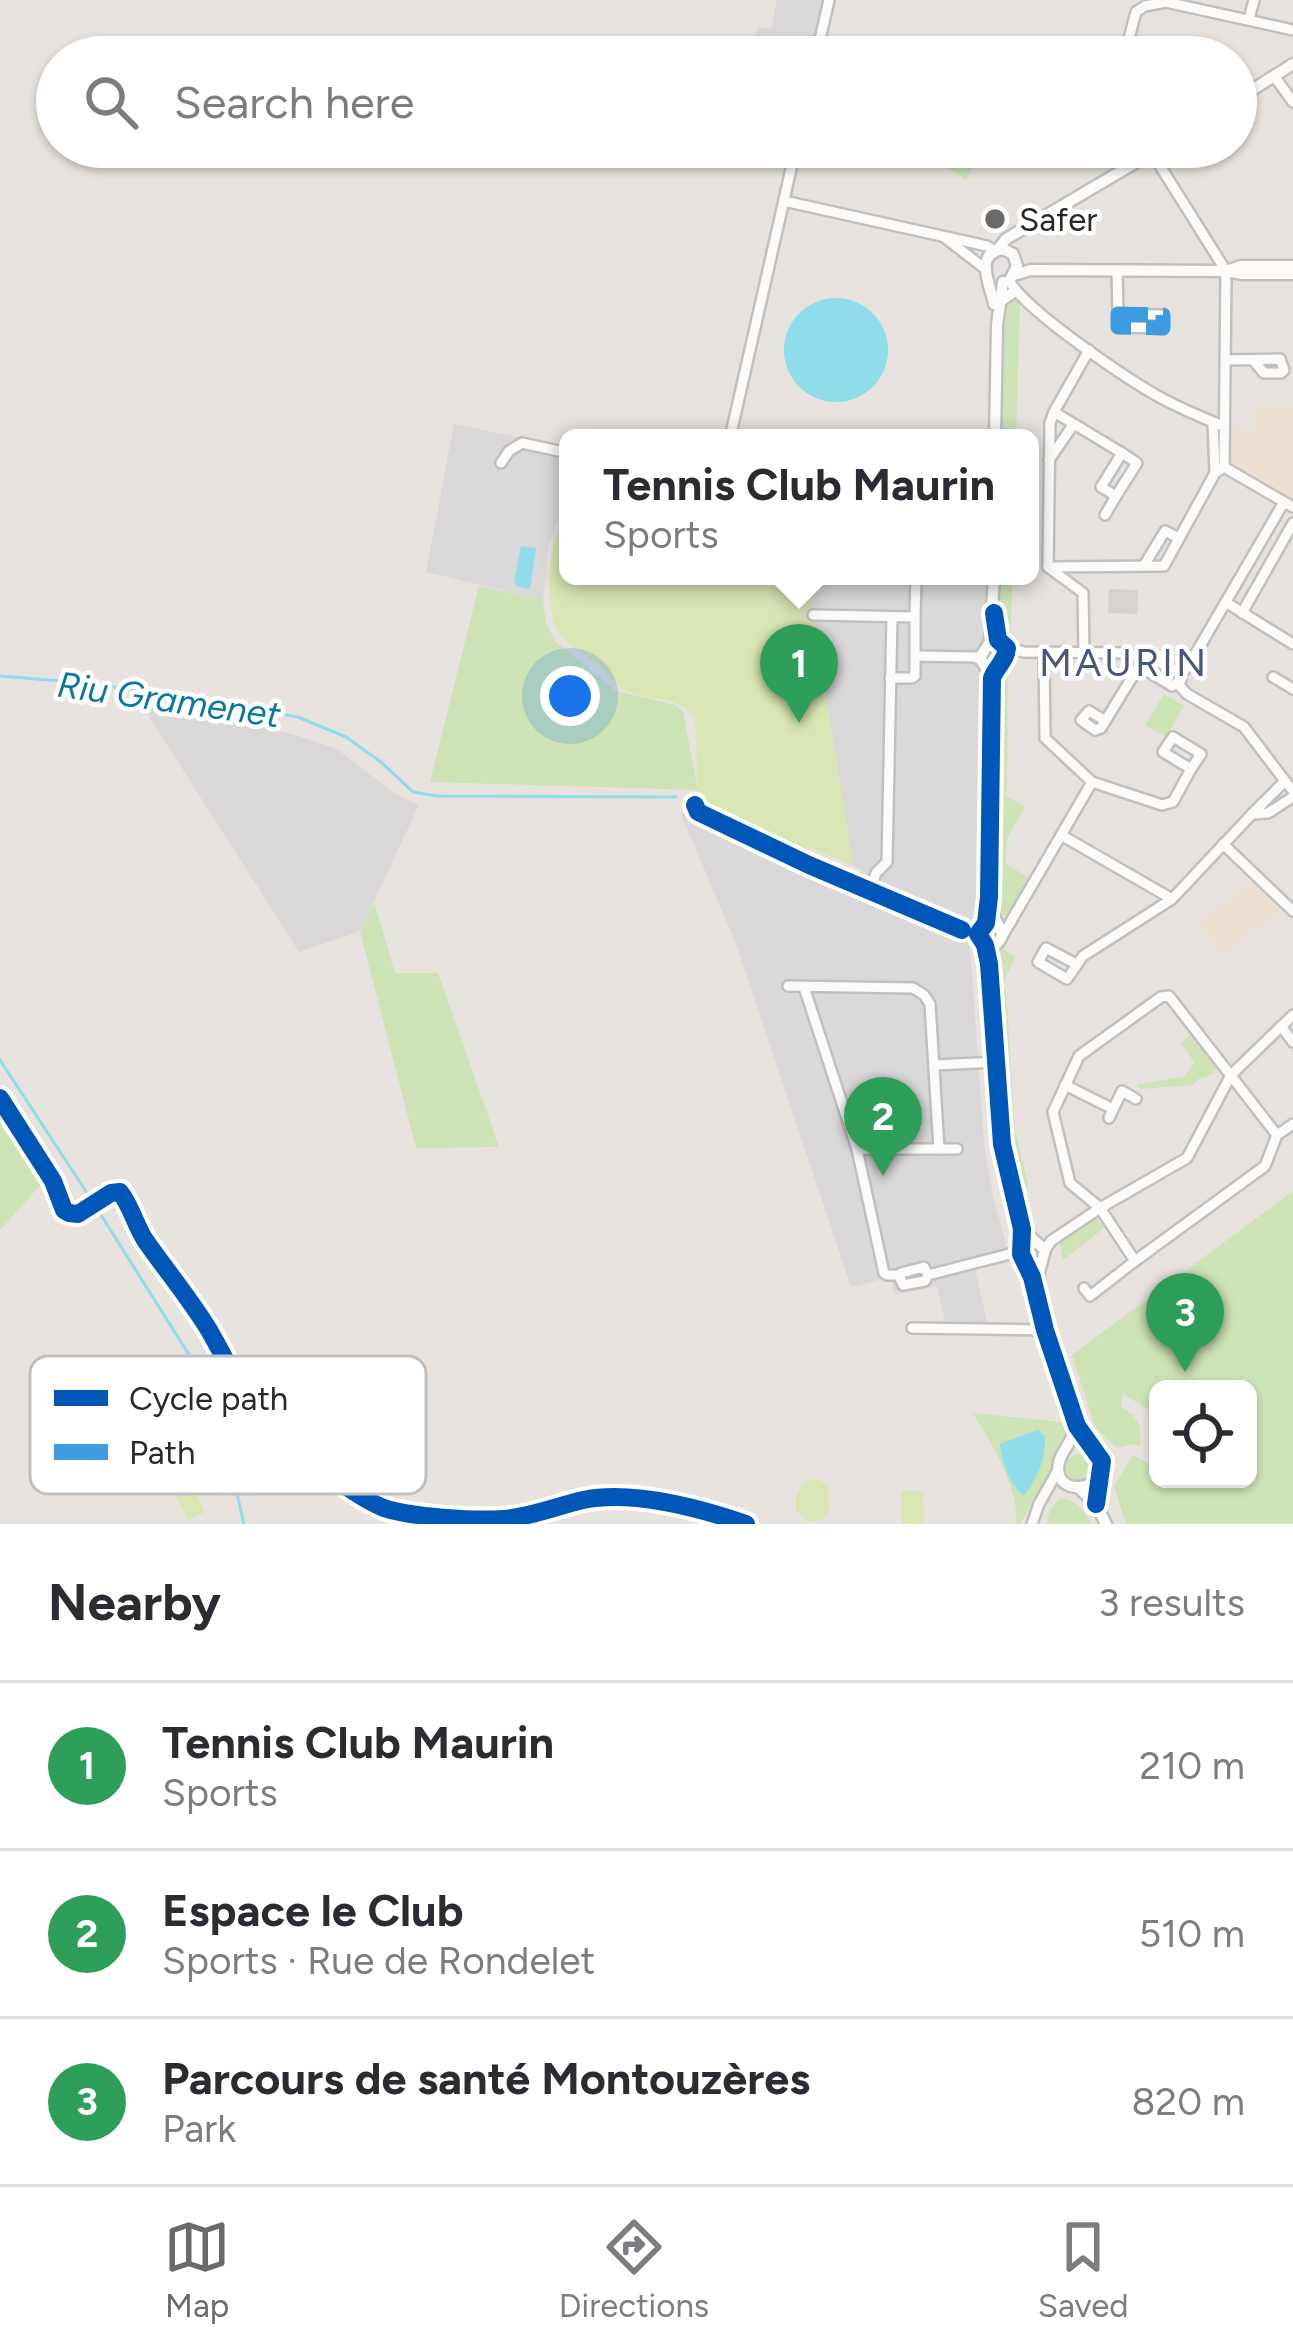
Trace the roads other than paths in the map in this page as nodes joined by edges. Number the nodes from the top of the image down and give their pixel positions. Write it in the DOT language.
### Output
graph roads {
  1 [pos="829,0"];
  2 [pos="1254,0"];
  3 [pos="1185,2"];
  4 [pos="1249,19"];
  5 [pos="1293,30"];
  6 [pos="821,36"];
  7 [pos="1132,36"];
  8 [pos="1293,64"];
  9 [pos="1274,76"];
  10 [pos="1257,87"];
  11 [pos="1293,102"];
  12 [pos="791,168"];
  13 [pos="1120,168"];
  14 [pos="1167,168"];
  15 [pos="784,201"];
  16 [pos="1023,232"];
  17 [pos="940,234"];
  18 [pos="996,249"];
  19 [pos="1117,270"];
  20 [pos="1293,270"];
  21 [pos="1226,271"];
  22 [pos="986,272"];
  23 [pos="1012,275"];
  24 [pos="1118,314"];
  25 [pos="997,325"];
  26 [pos="1089,350"];
  27 [pos="1226,360"];
  28 [pos="1253,361"];
  29 [pos="1054,412"];
  30 [pos="1218,424"];
  31 [pos="1072,425"];
  32 [pos="732,429"];
  33 [pos="995,429"];
  34 [pos="559,451"];
  35 [pos="1122,454"];
  36 [pos="1049,460"];
  37 [pos="501,463"];
  38 [pos="1219,470"];
  39 [pos="1116,496"];
  40 [pos="1285,507"];
  41 [pos="1105,514"];
  42 [pos="1293,523"];
  43 [pos="1084,565"];
  44 [pos="1048,567"];
  45 [pos="916,585"];
  46 [pos="994,585"];
  47 [pos="1083,592"];
  48 [pos="1227,603"];
  49 [pos="1243,613"];
  50 [pos="813,615"];
  51 [pos="892,616"];
  52 [pos="915,617"];
  53 [pos="1293,644"];
  54 [pos="1000,647"];
  55 [pos="1044,652"];
  56 [pos="1084,653"];
  57 [pos="916,656"];
  58 [pos="1139,662"];
  59 [pos="986,664"];
  60 [pos="1273,676"];
  61 [pos="890,678"];
  62 [pos="1179,680"];
  63 [pos="1292,687"];
  64 [pos="1104,720"];
  65 [pos="1191,770"];
  66 [pos="1091,782"];
  67 [pos="1285,782"];
  68 [pos="1293,794"];
  69 [pos="695,805"];
  70 [pos="1252,814"];
  71 [pos="1061,835"];
  72 [pos="1223,844"];
  73 [pos="870,892"];
  74 [pos="989,897"];
  75 [pos="1172,899"];
  76 [pos="1293,911"];
  77 [pos="990,933"];
  78 [pos="1076,964"];
  79 [pos="788,986"];
  80 [pos="805,987"];
  81 [pos="1293,1015"];
  82 [pos="1281,1026"];
  83 [pos="1293,1042"];
  84 [pos="998,1062"];
  85 [pos="935,1065"];
  86 [pos="1231,1075"];
  87 [pos="1065,1085"];
  88 [pos="0,1098"];
  89 [pos="1136,1099"];
  90 [pos="1293,1124"];
  91 [pos="1277,1135"];
  92 [pos="957,1148"];
  93 [pos="857,1149"];
  94 [pos="939,1149"];
  95 [pos="1100,1208"];
  96 [pos="1031,1252"];
  97 [pos="1136,1261"];
  98 [pos="1084,1288"];
  99 [pos="912,1328"];
  100 [pos="1045,1330"];
  101 [pos="222,1356"];
  102 [pos="1077,1426"];
  103 [pos="1091,1447"];
  104 [pos="1068,1449"];
  105 [pos="1059,1468"];
  106 [pos="1100,1478"];
  107 [pos="1073,1486"];
  108 [pos="361,1494"];
  109 [pos="1045,1495"];
  110 [pos="1096,1504"];
  111 [pos="746,1524"];
  112 [pos="1032,1524"];
  113 [pos="1106,1524"];
  1 -- 6 [label="street"];
  2 -- 4 [label="street"];
  3 -- 4 [label="street"];
  3 -- 7 [label="street"];
  4 -- 5 [label="street"];
  8 -- 9 [label="street"];
  9 -- 10 [label="street"];
  9 -- 11 [label="street"];
  12 -- 15 [label="street"];
  13 -- 16 [label="street"];
  14 -- 21 [label="street"];
  15 -- 17 [label="street"];
  15 -- 32 [label="street"];
  16 -- 18 [label="street"];
  16 -- 23 [label="street"];
  17 -- 18 [label="street"];
  17 -- 22 [label="street"];
  18 -- 22 [label="street"];
  18 -- 23 [label="street"];
  19 -- 21 [label="street"];
  19 -- 23 [label="street"];
  19 -- 24 [label="street"];
  20 -- 21 [label="street"];
  21 -- 27 [label="street"];
  22 -- 23 [label="street"];
  22 -- 25 [label="street"];
  23 -- 25 [label="street"];
  23 -- 26 [label="street"];
  24 -- 24 [label="street"];
  25 -- 33 [label="street"];
  26 -- 29 [label="street"];
  26 -- 30 [label="street"];
  27 -- 28 [label="street"];
  27 -- 30 [label="street"];
  29 -- 31 [label="street"];
  29 -- 36 [label="street"];
  30 -- 38 [label="street"];
  31 -- 35 [label="street"];
  31 -- 36 [label="street"];
  34 -- 37 [label="street"];
  35 -- 39 [label="street"];
  35 -- 39 [label="street"];
  36 -- 44 [label="street"];
  38 -- 40 [label="street"];
  38 -- 43 [label="street"];
  39 -- 41 [label="street"];
  40 -- 48 [label="street"];
  42 -- 49 [label="street"];
  43 -- 44 [label="street"];
  43 -- 47 [label="street"];
  44 -- 47 [label="street"];
  45 -- 52 [label="street"];
  46 -- 54 [label="street"];
  47 -- 56 [label="street"];
  48 -- 49 [label="street"];
  48 -- 62 [label="street"];
  49 -- 53 [label="street"];
  50 -- 51 [label="street"];
  51 -- 52 [label="street"];
  51 -- 61 [label="street"];
  52 -- 57 [label="street"];
  54 -- 55 [label="street"];
  54 -- 59 [label="street"];
  54 -- 59 [label="street"];
  55 -- 56 [label="street"];
  55 -- 66 [label="street"];
  56 -- 58 [label="street"];
  57 -- 59 [label="street"];
  57 -- 61 [label="street"];
  58 -- 62 [label="street"];
  58 -- 64 [label="street"];
  59 -- 74 [label="street"];
  60 -- 63 [label="street"];
  61 -- 73 [label="street"];
  62 -- 67 [label="street"];
  65 -- 66 [label="street"];
  66 -- 71 [label="street"];
  67 -- 68 [label="street"];
  67 -- 70 [label="street"];
  68 -- 70 [label="street"];
  69 -- 73 [label="street"];
  70 -- 72 [label="street"];
  71 -- 75 [label="street"];
  71 -- 77 [label="street"];
  72 -- 75 [label="street"];
  72 -- 76 [label="street"];
  73 -- 77 [label="street"];
  74 -- 77 [label="street"];
  75 -- 78 [label="street"];
  77 -- 84 [label="street"];
  79 -- 80 [label="street"];
  80 -- 85 [label="street"];
  80 -- 93 [label="street"];
  81 -- 82 [label="street"];
  82 -- 83 [label="street"];
  82 -- 86 [label="street"];
  84 -- 85 [label="street"];
  84 -- 96 [label="street"];
  85 -- 94 [label="street"];
  86 -- 87 [label="street"];
  86 -- 91 [label="street"];
  86 -- 95 [label="street"];
  87 -- 89 [label="street"];
  87 -- 95 [label="street"];
  88 -- 101 [label="street"];
  90 -- 91 [label="street"];
  91 -- 97 [label="street"];
  92 -- 94 [label="street"];
  93 -- 94 [label="street"];
  93 -- 96 [label="street"];
  95 -- 96 [label="street"];
  95 -- 97 [label="street"];
  96 -- 100 [label="street"];
  97 -- 98 [label="street"];
  99 -- 100 [label="street"];
  100 -- 102 [label="street"];
  102 -- 103 [label="street"];
  102 -- 104 [label="street"];
  103 -- 104 [label="street"];
  103 -- 106 [label="street"];
  104 -- 105 [label="street"];
  105 -- 107 [label="street"];
  105 -- 109 [label="street"];
  106 -- 107 [label="street"];
  106 -- 110 [label="street"];
  107 -- 109 [label="street"];
  107 -- 110 [label="street"];
  108 -- 111 [label="street"];
  109 -- 112 [label="street"];
  110 -- 113 [label="street"];
}
